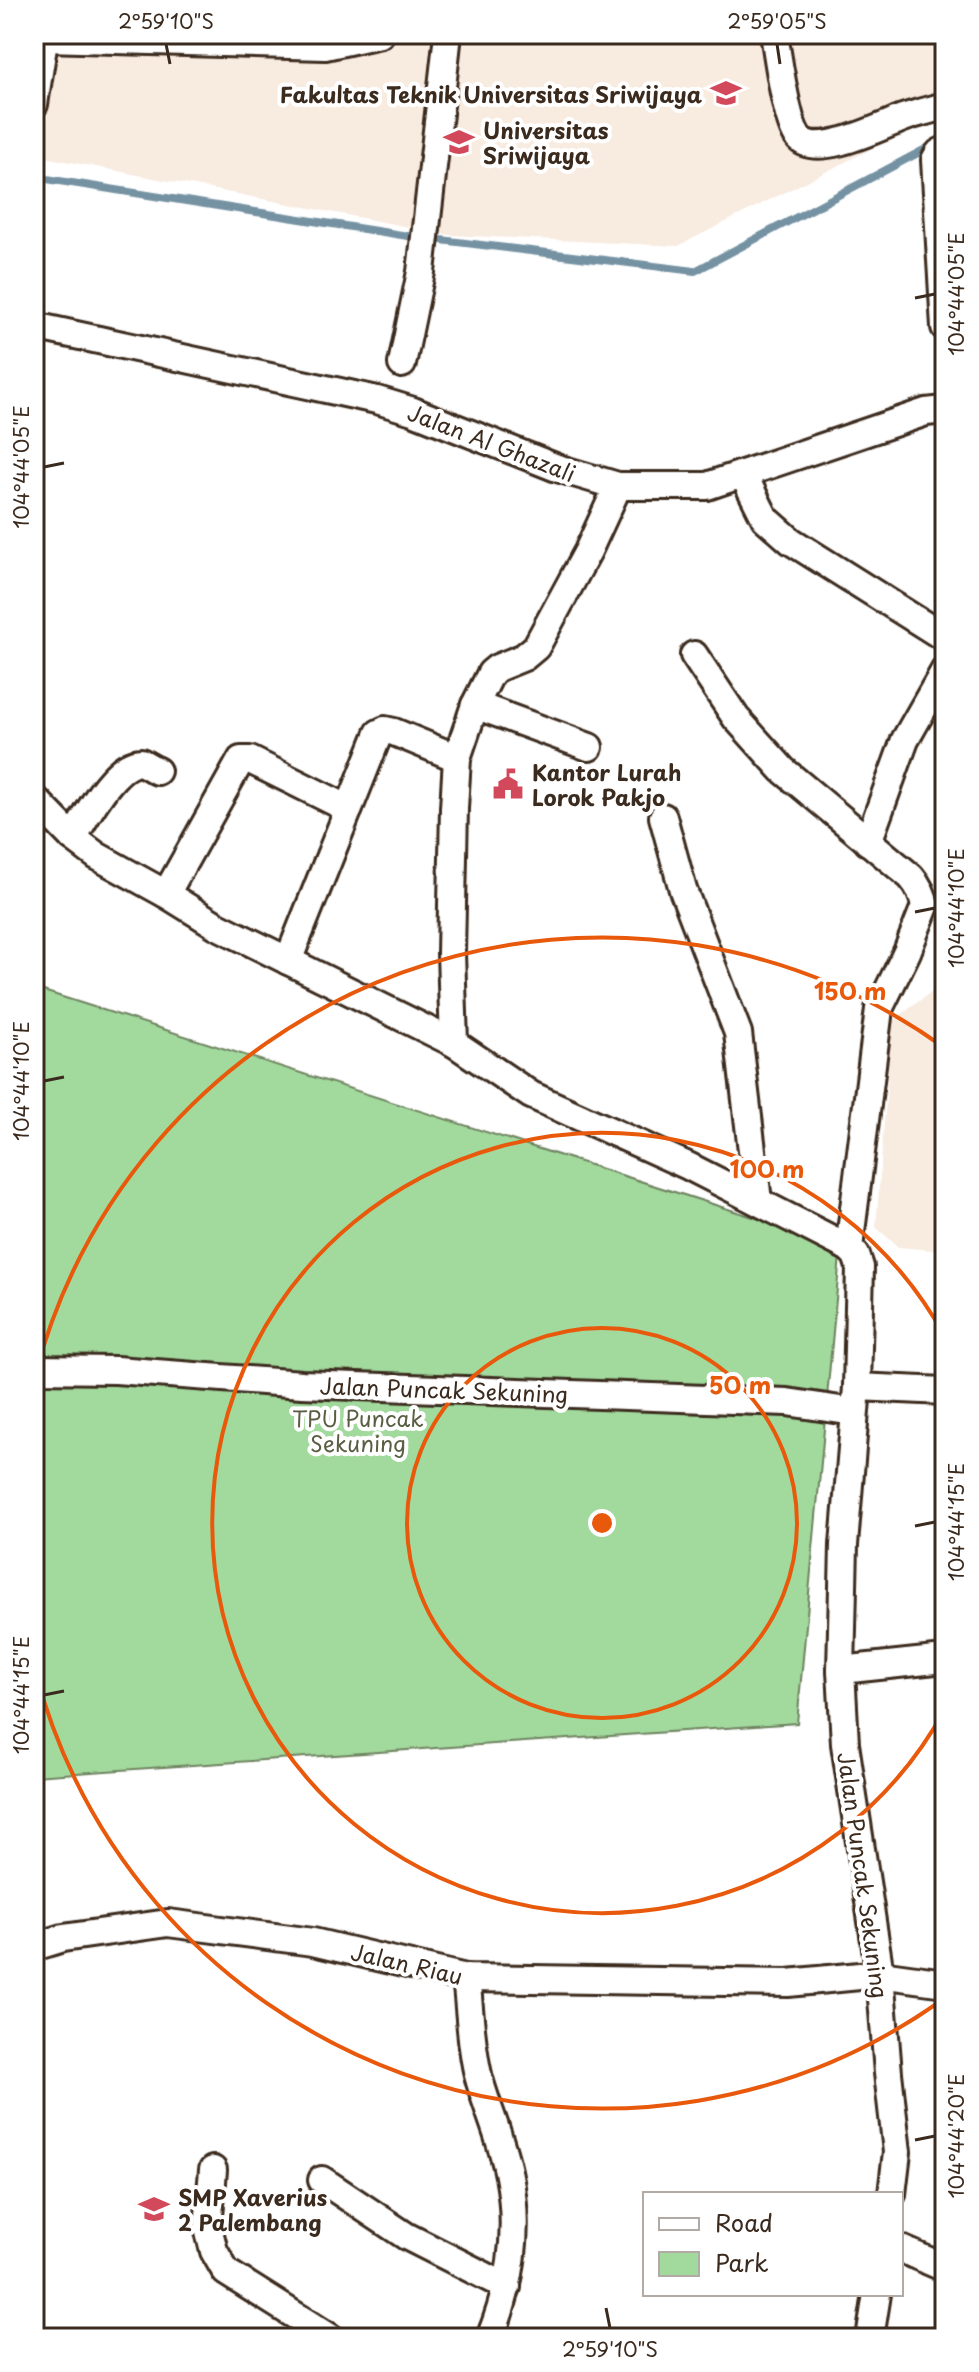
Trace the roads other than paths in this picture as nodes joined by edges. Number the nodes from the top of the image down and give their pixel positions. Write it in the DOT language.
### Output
graph roads {
  1 [pos="380,34"];
  2 [pos="448,34"];
  3 [pos="774,34"];
  4 [pos="45,36"];
  5 [pos="34,104"];
  6 [pos="945,106"];
  7 [pos="945,150"];
  8 [pos="34,326"];
  9 [pos="945,327"];
  10 [pos="402,364"];
  11 [pos="945,410"];
  12 [pos="743,474"];
  13 [pos="618,486"];
  14 [pos="945,638"];
  15 [pos="694,655"];
  16 [pos="945,670"];
  17 [pos="475,705"];
  18 [pos="589,747"];
  19 [pos="457,758"];
  20 [pos="157,771"];
  21 [pos="34,798"];
  22 [pos="349,809"];
  23 [pos="663,817"];
  24 [pos="73,838"];
  25 [pos="868,842"];
  26 [pos="166,894"];
  27 [pos="288,961"];
  28 [pos="454,1043"];
  29 [pos="758,1201"];
  30 [pos="854,1258"];
  31 [pos="34,1369"];
  32 [pos="945,1391"];
  33 [pos="856,1399"];
  34 [pos="945,1659"];
  35 [pos="841,1670"];
  36 [pos="34,1947"];
  37 [pos="880,1974"];
  38 [pos="466,1978"];
  39 [pos="945,1983"];
  40 [pos="213,2170"];
  41 [pos="322,2180"];
  42 [pos="892,2192"];
  43 [pos="903,2250"];
  44 [pos="945,2268"];
  45 [pos="507,2287"];
  46 [pos="877,2296"];
  47 [pos="331,2338"];
  48 [pos="490,2338"];
  49 [pos="870,2338"];
  1 -- 4 [label="street"];
  2 -- 10 [label="street"];
  3 -- 6 [label="street"];
  4 -- 5 [label="street"];
  7 -- 9 [label="street"];
  8 -- 13 [label="street, Jalan Al Ghazali"];
  11 -- 12 [label="street, Jalan Al Ghazali"];
  12 -- 13 [label="street, Jalan Al Ghazali"];
  12 -- 14 [label="street"];
  13 -- 17 [label="street"];
  15 -- 25 [label="street, Jalan Puncak Sekuning"];
  16 -- 25 [label="street"];
  17 -- 18 [label="street"];
  17 -- 19 [label="street"];
  19 -- 22 [label="street"];
  19 -- 28 [label="street"];
  20 -- 24 [label="street"];
  21 -- 24 [label="street"];
  22 -- 26 [label="street"];
  22 -- 27 [label="street"];
  23 -- 29 [label="street"];
  24 -- 26 [label="street"];
  25 -- 30 [label="street, Jalan Puncak Sekuning"];
  26 -- 27 [label="street"];
  27 -- 28 [label="street"];
  28 -- 29 [label="street"];
  29 -- 30 [label="street"];
  30 -- 33 [label="street, Jalan Puncak Sekuning"];
  31 -- 33 [label="street, Jalan Puncak Sekuning"];
  32 -- 33 [label="street, Jalan Puncak Sekuning"];
  33 -- 35 [label="street, Jalan Puncak Sekuning"];
  34 -- 35 [label="street"];
  35 -- 37 [label="street, Jalan Puncak Sekuning"];
  36 -- 38 [label="street, Jalan Riau"];
  37 -- 38 [label="street, Jalan Riau"];
  37 -- 39 [label="street, Jalan Riau"];
  37 -- 42 [label="street, Jalan Puncak Sekuning"];
  38 -- 45 [label="street"];
  40 -- 47 [label="street"];
  41 -- 45 [label="street"];
  43 -- 44 [label="street"];
  45 -- 48 [label="street"];
  46 -- 49 [label="street"];
}
